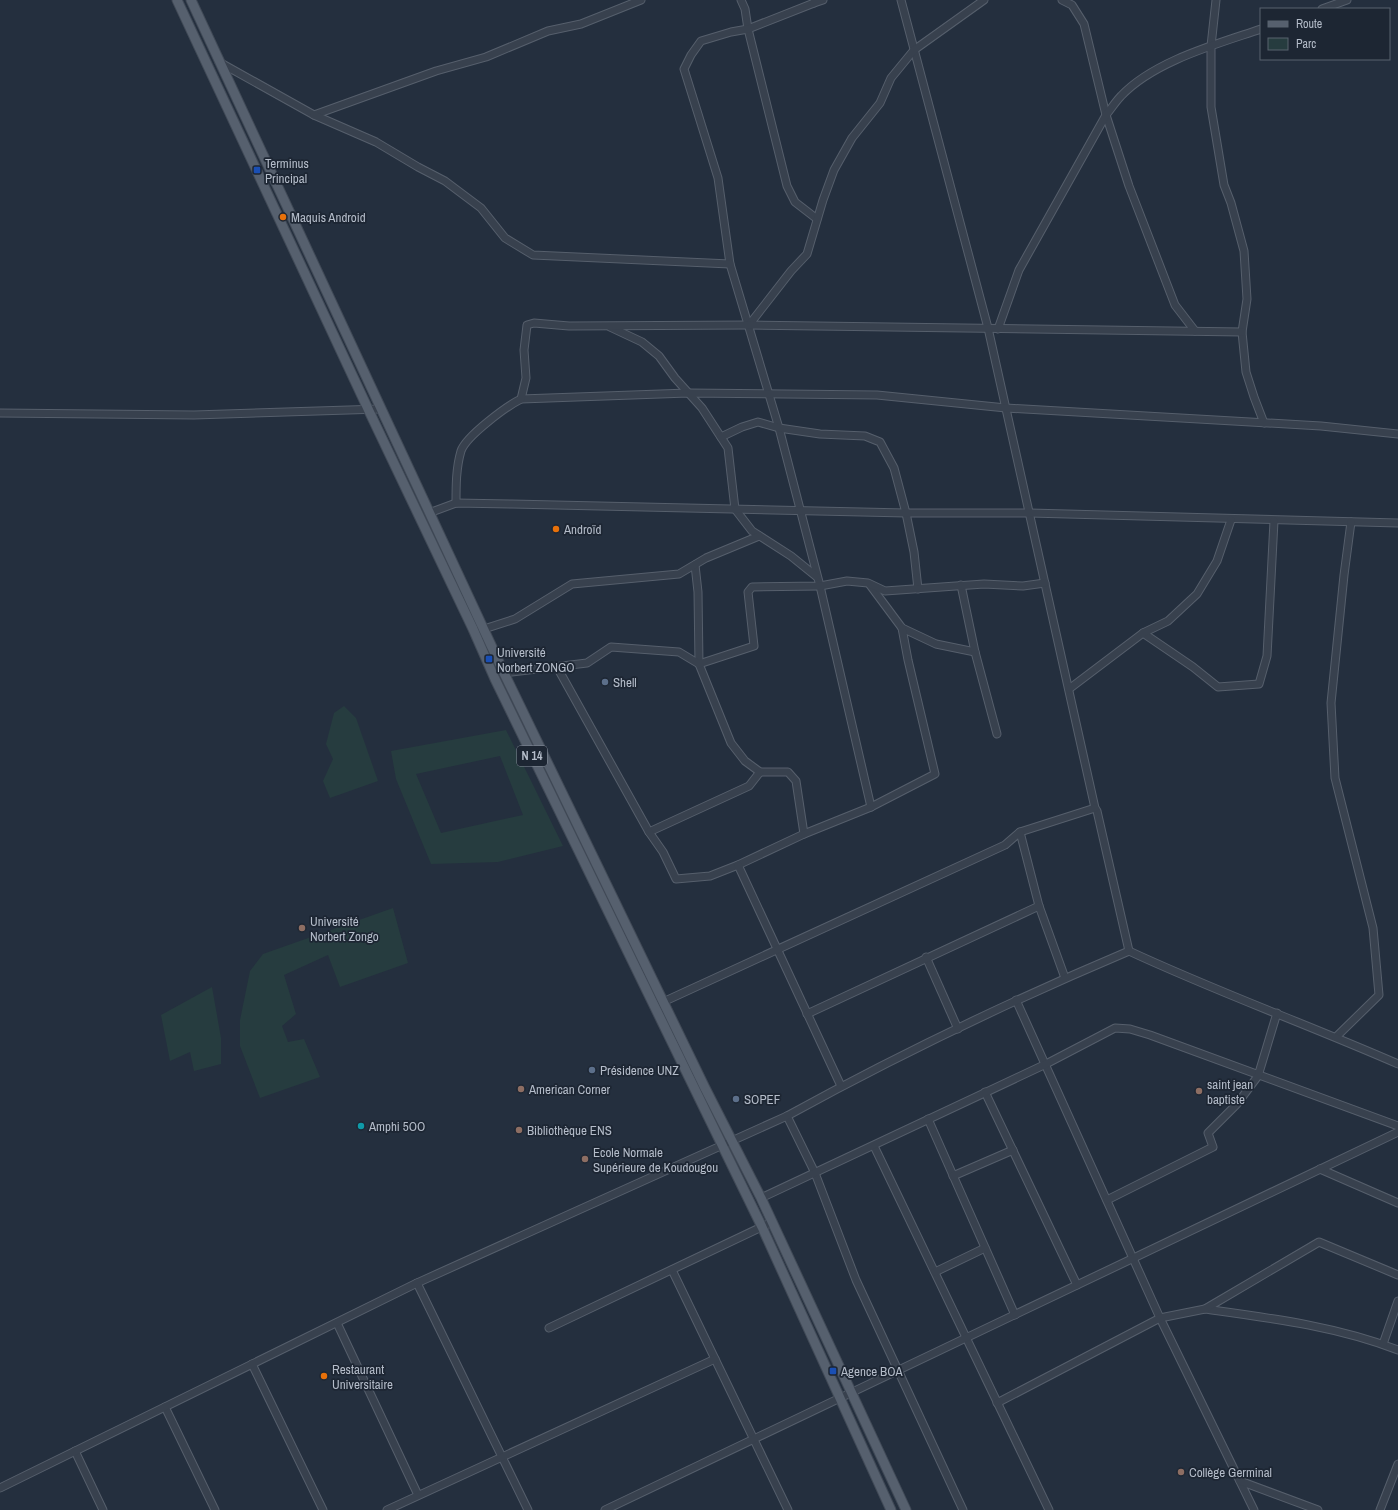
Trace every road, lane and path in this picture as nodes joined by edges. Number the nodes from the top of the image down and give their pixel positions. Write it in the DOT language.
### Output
graph roads {
  1 [pos="177,0"];
  2 [pos="191,0"];
  3 [pos="640,0"];
  4 [pos="740,0"];
  5 [pos="823,0"];
  6 [pos="901,0"];
  7 [pos="984,0"];
  8 [pos="1062,0"];
  9 [pos="1216,0"];
  10 [pos="1347,0"];
  11 [pos="815,2"];
  12 [pos="1336,2"];
  13 [pos="1324,8"];
  14 [pos="748,29"];
  15 [pos="1260,29"];
  16 [pos="1210,46"];
  17 [pos="914,50"];
  18 [pos="219,61"];
  19 [pos="314,114"];
  20 [pos="1106,115"];
  21 [pos="817,219"];
  22 [pos="730,264"];
  23 [pos="749,325"];
  24 [pos="608,326"];
  25 [pos="988,328"];
  26 [pos="998,329"];
  27 [pos="1195,331"];
  28 [pos="1242,332"];
  29 [pos="688,393"];
  30 [pos="768,394"];
  31 [pos="521,399"];
  32 [pos="1006,408"];
  33 [pos="380,410"];
  34 [pos="369,411"];
  35 [pos="0,413"];
  36 [pos="1264,423"];
  37 [pos="779,428"];
  38 [pos="1398,434"];
  39 [pos="721,437"];
  40 [pos="456,503"];
  41 [pos="735,509"];
  42 [pos="799,510"];
  43 [pos="429,513"];
  44 [pos="906,513"];
  45 [pos="1030,513"];
  46 [pos="1231,520"];
  47 [pos="1274,521"];
  48 [pos="1351,522"];
  49 [pos="1398,524"];
  50 [pos="759,536"];
  51 [pos="695,565"];
  52 [pos="818,577"];
  53 [pos="868,583"];
  54 [pos="1045,583"];
  55 [pos="961,585"];
  56 [pos="820,586"];
  57 [pos="918,589"];
  58 [pos="902,628"];
  59 [pos="484,629"];
  60 [pos="1143,633"];
  61 [pos="975,652"];
  62 [pos="699,664"];
  63 [pos="557,667"];
  64 [pos="504,673"];
  65 [pos="1069,689"];
  66 [pos="997,734"];
  67 [pos="760,772"];
  68 [pos="871,807"];
  69 [pos="1095,808"];
  70 [pos="649,832"];
  71 [pos="1020,832"];
  72 [pos="804,834"];
  73 [pos="738,864"];
  74 [pos="1039,906"];
  75 [pos="777,951"];
  76 [pos="1129,951"];
  77 [pos="926,957"];
  78 [pos="1065,978"];
  79 [pos="1016,1000"];
  80 [pos="663,1002"];
  81 [pos="1277,1013"];
  82 [pos="807,1014"];
  83 [pos="958,1029"];
  84 [pos="1336,1037"];
  85 [pos="1046,1064"];
  86 [pos="1398,1064"];
  87 [pos="1258,1076"];
  88 [pos="841,1086"];
  89 [pos="985,1092"];
  90 [pos="787,1116"];
  91 [pos="928,1119"];
  92 [pos="1398,1126"];
  93 [pos="1398,1132"];
  94 [pos="732,1140"];
  95 [pos="722,1145"];
  96 [pos="874,1146"];
  97 [pos="1013,1150"];
  98 [pos="1320,1169"];
  99 [pos="816,1173"];
  100 [pos="953,1176"];
  101 [pos="761,1198"];
  102 [pos="1107,1200"];
  103 [pos="1398,1203"];
  104 [pos="772,1222"];
  105 [pos="762,1227"];
  106 [pos="985,1248"];
  107 [pos="1133,1258"];
  108 [pos="672,1270"];
  109 [pos="935,1272"];
  110 [pos="1398,1275"];
  111 [pos="417,1283"];
  112 [pos="1077,1285"];
  113 [pos="1398,1301"];
  114 [pos="1205,1309"];
  115 [pos="1015,1315"];
  116 [pos="1160,1318"];
  117 [pos="337,1323"];
  118 [pos="549,1328"];
  119 [pos="966,1338"];
  120 [pos="1383,1344"];
  121 [pos="1398,1350"];
  122 [pos="716,1359"];
  123 [pos="252,1364"];
  124 [pos="898,1370"];
  125 [pos="851,1393"];
  126 [pos="840,1398"];
  127 [pos="997,1403"];
  128 [pos="165,1407"];
  129 [pos="754,1439"];
  130 [pos="75,1451"];
  131 [pos="501,1456"];
  132 [pos="1398,1464"];
  133 [pos="1240,1481"];
  134 [pos="0,1488"];
  135 [pos="418,1496"];
  136 [pos="103,1510"];
  137 [pos="215,1510"];
  138 [pos="323,1510"];
  139 [pos="387,1510"];
  140 [pos="528,1510"];
  141 [pos="605,1510"];
  142 [pos="788,1510"];
  143 [pos="891,1510"];
  144 [pos="906,1510"];
  145 [pos="963,1510"];
  146 [pos="1049,1510"];
  147 [pos="1254,1510"];
  148 [pos="1318,1510"];
  149 [pos="1380,1510"];
  1 -- 34 [label="main road, N 14"];
  2 -- 18 [label="main road, N 14"];
  3 -- 19 [label="street"];
  4 -- 14 [label="street"];
  5 -- 11 [label="street"];
  6 -- 17 [label="street"];
  7 -- 17 [label="street"];
  8 -- 20 [label="street"];
  9 -- 16 [label="street"];
  10 -- 12 [label="street"];
  11 -- 14 [label="street"];
  12 -- 13 [label="street"];
  14 -- 21 [label="street"];
  14 -- 22 [label="street"];
  15 -- 16 [label="street"];
  16 -- 20 [label="street"];
  16 -- 28 [label="street"];
  17 -- 21 [label="street"];
  17 -- 25 [label="street"];
  18 -- 19 [label="street"];
  18 -- 33 [label="main road, N 14"];
  19 -- 22 [label="street"];
  20 -- 26 [label="street"];
  20 -- 27 [label="street"];
  21 -- 23 [label="street"];
  22 -- 23 [label="street"];
  23 -- 24 [label="street"];
  23 -- 25 [label="street"];
  23 -- 30 [label="street"];
  24 -- 29 [label="street"];
  24 -- 31 [label="street"];
  25 -- 26 [label="street"];
  25 -- 32 [label="street"];
  26 -- 27 [label="street"];
  27 -- 28 [label="street"];
  28 -- 36 [label="street"];
  29 -- 30 [label="street"];
  29 -- 31 [label="street"];
  29 -- 39 [label="street"];
  30 -- 32 [label="street"];
  30 -- 37 [label="street"];
  31 -- 40 [label="street"];
  32 -- 36 [label="street"];
  32 -- 45 [label="street"];
  33 -- 34 [label="street"];
  33 -- 43 [label="main road, N 14"];
  34 -- 35 [label="street"];
  34 -- 95 [label="main road, N 14"];
  36 -- 38 [label="street"];
  37 -- 39 [label="street"];
  37 -- 42 [label="street"];
  37 -- 44 [label="street"];
  39 -- 41 [label="street"];
  40 -- 41 [label="street"];
  40 -- 43 [label="street"];
  41 -- 42 [label="street"];
  41 -- 50 [label="street"];
  42 -- 44 [label="street"];
  42 -- 52 [label="street"];
  43 -- 59 [label="main road, N 14"];
  44 -- 45 [label="street"];
  44 -- 57 [label="street"];
  45 -- 46 [label="street"];
  45 -- 54 [label="street"];
  46 -- 47 [label="street"];
  46 -- 60 [label="street"];
  47 -- 48 [label="street"];
  47 -- 60 [label="street"];
  48 -- 49 [label="street"];
  48 -- 84 [label="street"];
  50 -- 51 [label="street"];
  50 -- 52 [label="street"];
  51 -- 59 [label="street"];
  51 -- 62 [label="street"];
  52 -- 56 [label="street"];
  53 -- 56 [label="street"];
  53 -- 57 [label="street"];
  53 -- 58 [label="street"];
  54 -- 55 [label="street"];
  54 -- 65 [label="street"];
  55 -- 57 [label="street"];
  55 -- 61 [label="street"];
  56 -- 62 [label="street"];
  56 -- 68 [label="street"];
  58 -- 61 [label="street"];
  58 -- 68 [label="street"];
  59 -- 64 [label="main road, N 14"];
  60 -- 65 [label="street"];
  61 -- 66 [label="street"];
  62 -- 63 [label="street"];
  62 -- 67 [label="street"];
  63 -- 64 [label="street"];
  63 -- 70 [label="street"];
  64 -- 80 [label="main road, N 14"];
  65 -- 69 [label="street"];
  67 -- 70 [label="street"];
  67 -- 72 [label="street"];
  68 -- 72 [label="street"];
  69 -- 71 [label="street"];
  69 -- 76 [label="street"];
  70 -- 73 [label="street"];
  71 -- 74 [label="street"];
  71 -- 75 [label="street"];
  72 -- 73 [label="street"];
  73 -- 75 [label="street"];
  74 -- 77 [label="street"];
  74 -- 78 [label="street"];
  75 -- 80 [label="street"];
  75 -- 82 [label="street"];
  76 -- 78 [label="street"];
  76 -- 81 [label="street"];
  77 -- 82 [label="street"];
  77 -- 83 [label="street"];
  78 -- 79 [label="street"];
  79 -- 83 [label="street"];
  79 -- 85 [label="street"];
  80 -- 94 [label="main road, N 14"];
  81 -- 84 [label="street"];
  81 -- 87 [label="street"];
  82 -- 88 [label="street"];
  83 -- 88 [label="street"];
  84 -- 86 [label="street"];
  85 -- 87 [label="street"];
  85 -- 89 [label="street"];
  85 -- 102 [label="street"];
  87 -- 92 [label="street"];
  87 -- 102 [label="street"];
  88 -- 90 [label="street"];
  89 -- 91 [label="street"];
  89 -- 97 [label="street"];
  90 -- 94 [label="street"];
  90 -- 99 [label="street"];
  91 -- 96 [label="street"];
  91 -- 100 [label="street"];
  93 -- 98 [label="street"];
  94 -- 95 [label="street"];
  94 -- 101 [label="main road, N 14"];
  95 -- 105 [label="main road, N 14"];
  95 -- 111 [label="street"];
  96 -- 99 [label="street"];
  96 -- 109 [label="street"];
  97 -- 100 [label="street"];
  97 -- 112 [label="street"];
  98 -- 103 [label="street"];
  98 -- 107 [label="street"];
  99 -- 101 [label="street"];
  99 -- 124 [label="street"];
  100 -- 106 [label="street"];
  101 -- 104 [label="main road, N 14"];
  102 -- 107 [label="street"];
  104 -- 105 [label="street"];
  104 -- 125 [label="main road, N 14"];
  105 -- 108 [label="street"];
  105 -- 126 [label="main road, N 14"];
  106 -- 109 [label="street"];
  106 -- 115 [label="street"];
  107 -- 112 [label="street"];
  107 -- 116 [label="street"];
  108 -- 118 [label="street"];
  108 -- 122 [label="street"];
  109 -- 119 [label="street"];
  110 -- 114 [label="street"];
  111 -- 117 [label="street"];
  111 -- 131 [label="street"];
  112 -- 115 [label="street"];
  113 -- 120 [label="street"];
  114 -- 116 [label="street"];
  114 -- 120 [label="street"];
  115 -- 119 [label="street"];
  116 -- 127 [label="street"];
  116 -- 133 [label="street"];
  117 -- 123 [label="street"];
  117 -- 135 [label="street"];
  119 -- 124 [label="street"];
  119 -- 127 [label="street"];
  120 -- 121 [label="street"];
  122 -- 129 [label="street"];
  122 -- 131 [label="street"];
  123 -- 128 [label="street"];
  123 -- 138 [label="street"];
  124 -- 125 [label="street"];
  124 -- 145 [label="street"];
  125 -- 126 [label="street"];
  125 -- 144 [label="main road, N 14"];
  126 -- 129 [label="street"];
  126 -- 143 [label="main road, N 14"];
  127 -- 146 [label="street"];
  128 -- 130 [label="street"];
  128 -- 137 [label="street"];
  129 -- 141 [label="street"];
  129 -- 142 [label="street"];
  130 -- 134 [label="street"];
  130 -- 136 [label="street"];
  131 -- 135 [label="street"];
  131 -- 140 [label="street"];
  132 -- 149 [label="street"];
  133 -- 147 [label="street"];
  133 -- 148 [label="street"];
  135 -- 139 [label="street"];
}
